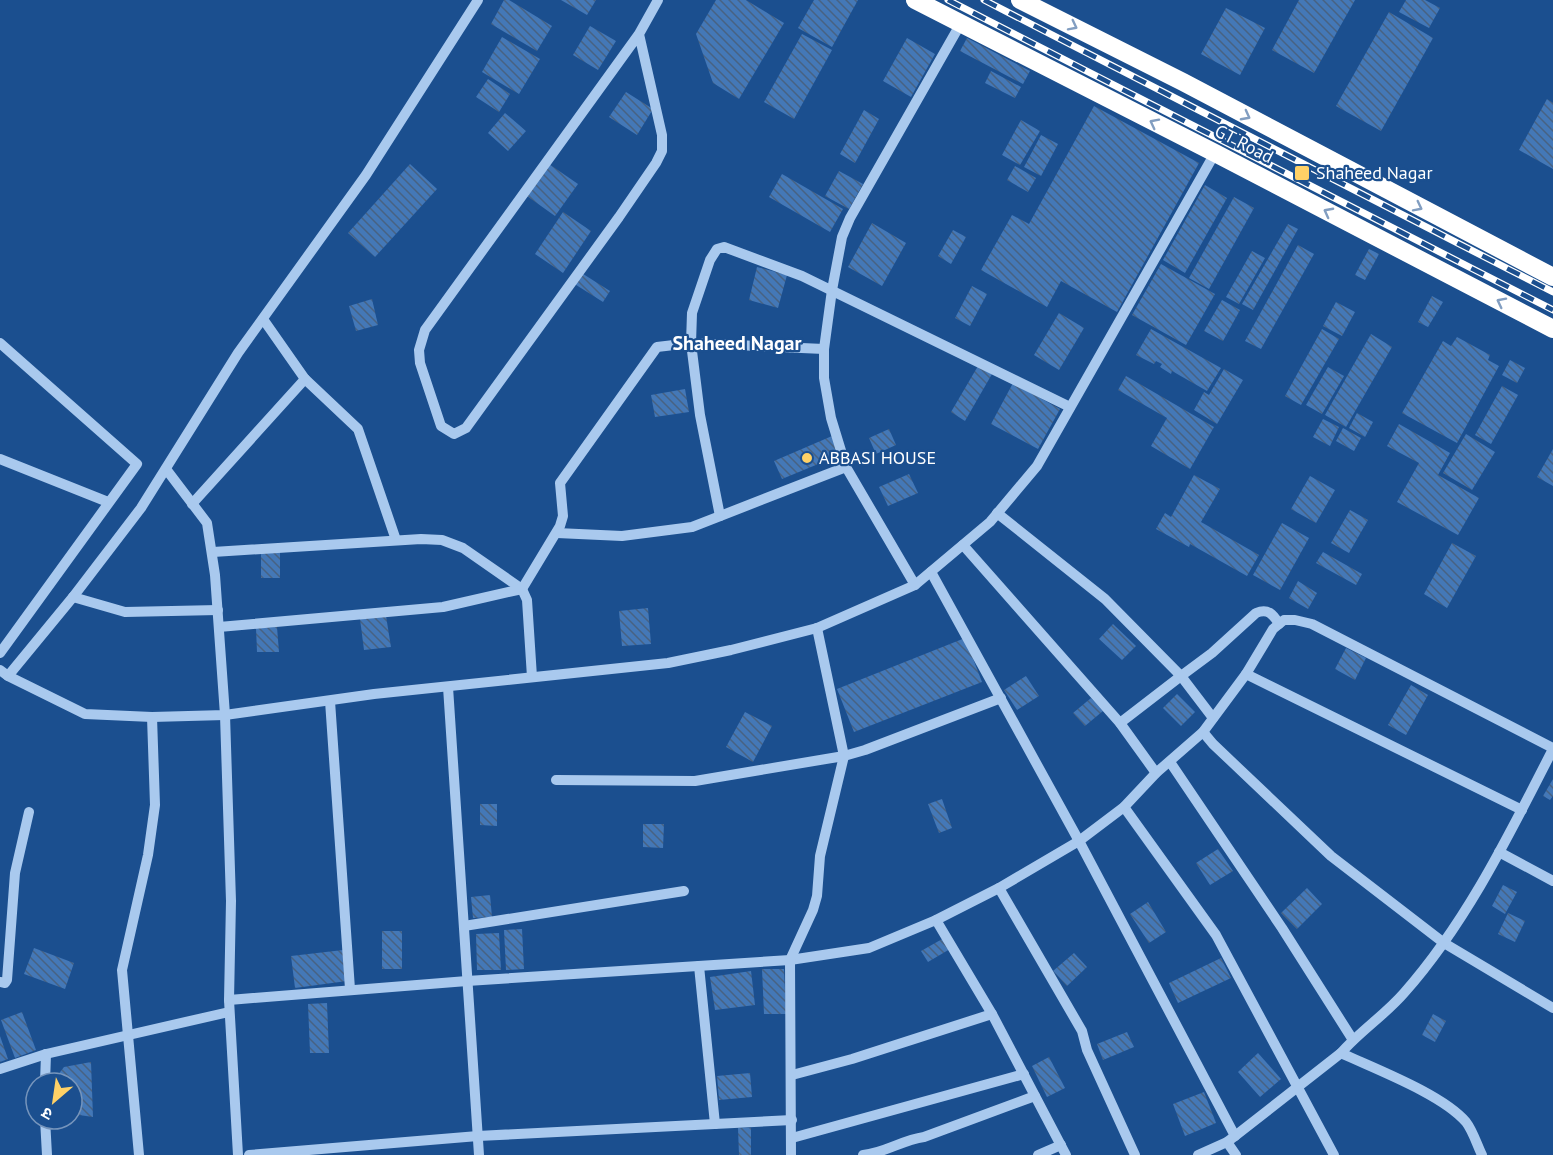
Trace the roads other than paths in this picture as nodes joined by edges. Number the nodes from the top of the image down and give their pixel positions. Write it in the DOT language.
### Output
graph roads {
  1 [pos="478,0"];
  2 [pos="658,0"];
  3 [pos="915,0"];
  4 [pos="1020,0"];
  5 [pos="961,23"];
  6 [pos="639,34"];
  7 [pos="1215,153"];
  8 [pos="1553,277"];
  9 [pos="832,290"];
  10 [pos="263,319"];
  11 [pos="1553,328"];
  12 [pos="0,343"];
  13 [pos="691,343"];
  14 [pos="824,349"];
  15 [pos="305,379"];
  16 [pos="1070,407"];
  17 [pos="0,459"];
  18 [pos="846,467"];
  19 [pos="166,468"];
  20 [pos="108,502"];
  21 [pos="192,504"];
  22 [pos="998,513"];
  23 [pos="720,516"];
  24 [pos="556,533"];
  25 [pos="396,540"];
  26 [pos="963,546"];
  27 [pos="213,552"];
  28 [pos="931,572"];
  29 [pos="915,585"];
  30 [pos="522,589"];
  31 [pos="73,597"];
  32 [pos="218,610"];
  33 [pos="1279,624"];
  34 [pos="219,627"];
  35 [pos="818,628"];
  36 [pos="0,653"];
  37 [pos="4,673"];
  38 [pos="1246,674"];
  39 [pos="1181,676"];
  40 [pos="532,677"];
  41 [pos="448,687"];
  42 [pos="1001,698"];
  43 [pos="330,701"];
  44 [pos="225,715"];
  45 [pos="152,717"];
  46 [pos="1213,718"];
  47 [pos="1120,723"];
  48 [pos="1203,732"];
  49 [pos="1553,748"];
  50 [pos="844,756"];
  51 [pos="1170,762"];
  52 [pos="1156,773"];
  53 [pos="556,780"];
  54 [pos="1124,807"];
  55 [pos="1522,810"];
  56 [pos="29,812"];
  57 [pos="1079,841"];
  58 [pos="1499,852"];
  59 [pos="1553,881"];
  60 [pos="999,888"];
  61 [pos="684,891"];
  62 [pos="936,920"];
  63 [pos="464,926"];
  64 [pos="1444,943"];
  65 [pos="790,960"];
  66 [pos="699,966"];
  67 [pos="466,981"];
  68 [pos="0,982"];
  69 [pos="350,989"];
  70 [pos="228,1000"];
  71 [pos="1553,1008"];
  72 [pos="229,1012"];
  73 [pos="992,1014"];
  74 [pos="129,1033"];
  75 [pos="1353,1040"];
  76 [pos="1341,1053"];
  77 [pos="46,1054"];
  78 [pos="0,1069"];
  79 [pos="45,1071"];
  80 [pos="1024,1074"];
  81 [pos="792,1075"];
  82 [pos="1298,1087"];
  83 [pos="1035,1096"];
  84 [pos="792,1119"];
  85 [pos="715,1124"];
  86 [pos="46,1131"];
  87 [pos="478,1136"];
  88 [pos="792,1138"];
  89 [pos="1231,1139"];
  90 [pos="1064,1150"];
  91 [pos="47,1155"];
  92 [pos="140,1155"];
  93 [pos="238,1155"];
  94 [pos="249,1155"];
  95 [pos="479,1155"];
  96 [pos="792,1155"];
  97 [pos="863,1155"];
  98 [pos="1038,1155"];
  99 [pos="1135,1155"];
  100 [pos="1198,1155"];
  101 [pos="1236,1155"];
  102 [pos="1334,1155"];
  103 [pos="1482,1155"];
  1 -- 10 [label="street"];
  2 -- 6 [label="street"];
  3 -- 5 [label="highway, GT Road"];
  4 -- 8 [label="highway, GT Road, one-way"];
  7 -- 5 [label="highway, GT Road, one-way"];
  5 -- 9 [label="street"];
  6 -- 6 [label="street"];
  11 -- 7 [label="highway, GT Road, one-way"];
  7 -- 16 [label="street"];
  9 -- 13 [label="street"];
  9 -- 14 [label="street"];
  9 -- 16 [label="street"];
  10 -- 15 [label="street"];
  10 -- 19 [label="street"];
  12 -- 20 [label="street"];
  13 -- 14 [label="street"];
  13 -- 23 [label="street"];
  13 -- 24 [label="street"];
  14 -- 18 [label="street"];
  15 -- 21 [label="street"];
  15 -- 25 [label="street"];
  16 -- 22 [label="street"];
  17 -- 20 [label="street"];
  18 -- 23 [label="street"];
  18 -- 29 [label="street"];
  19 -- 21 [label="street"];
  19 -- 31 [label="street"];
  20 -- 36 [label="street"];
  21 -- 27 [label="street"];
  22 -- 26 [label="street"];
  22 -- 39 [label="street"];
  23 -- 24 [label="street"];
  24 -- 30 [label="street"];
  25 -- 27 [label="street"];
  25 -- 30 [label="street"];
  26 -- 28 [label="street"];
  26 -- 47 [label="street"];
  27 -- 32 [label="street"];
  28 -- 29 [label="street"];
  28 -- 42 [label="street"];
  29 -- 35 [label="street"];
  30 -- 34 [label="street"];
  30 -- 40 [label="street"];
  31 -- 32 [label="street"];
  31 -- 37 [label="street"];
  32 -- 34 [label="street"];
  33 -- 38 [label="street"];
  33 -- 39 [label="street"];
  33 -- 49 [label="street"];
  34 -- 44 [label="street"];
  35 -- 40 [label="street"];
  35 -- 50 [label="street"];
  37 -- 45 [label="street"];
  38 -- 46 [label="street"];
  38 -- 55 [label="street"];
  39 -- 46 [label="street"];
  39 -- 47 [label="street"];
  40 -- 41 [label="street"];
  41 -- 43 [label="street"];
  41 -- 63 [label="street"];
  42 -- 50 [label="street"];
  42 -- 57 [label="street"];
  43 -- 44 [label="street"];
  43 -- 69 [label="street"];
  44 -- 45 [label="street"];
  44 -- 70 [label="street"];
  45 -- 74 [label="street"];
  46 -- 48 [label="street"];
  47 -- 52 [label="street"];
  48 -- 51 [label="street"];
  48 -- 64 [label="street"];
  49 -- 55 [label="street"];
  50 -- 53 [label="street"];
  50 -- 65 [label="street"];
  51 -- 52 [label="street"];
  51 -- 75 [label="street"];
  52 -- 54 [label="street"];
  54 -- 57 [label="street"];
  54 -- 82 [label="street"];
  55 -- 58 [label="street"];
  56 -- 68 [label="street"];
  57 -- 60 [label="street"];
  57 -- 89 [label="street"];
  58 -- 59 [label="street"];
  58 -- 64 [label="street"];
  60 -- 62 [label="street"];
  60 -- 99 [label="street"];
  61 -- 63 [label="street"];
  62 -- 65 [label="street"];
  62 -- 73 [label="street"];
  63 -- 67 [label="street"];
  64 -- 71 [label="street"];
  64 -- 75 [label="street"];
  65 -- 66 [label="street"];
  65 -- 81 [label="street"];
  66 -- 67 [label="street"];
  66 -- 85 [label="street"];
  67 -- 69 [label="street"];
  67 -- 87 [label="street"];
  69 -- 70 [label="street"];
  70 -- 72 [label="street"];
  72 -- 74 [label="street"];
  72 -- 93 [label="street"];
  73 -- 80 [label="street"];
  73 -- 81 [label="street"];
  74 -- 77 [label="street"];
  74 -- 92 [label="street"];
  75 -- 76 [label="street"];
  76 -- 82 [label="street"];
  76 -- 103 [label="street"];
  77 -- 78 [label="street"];
  77 -- 79 [label="street"];
  80 -- 83 [label="street"];
  80 -- 88 [label="street"];
  81 -- 84 [label="street"];
  82 -- 89 [label="street"];
  82 -- 102 [label="street"];
  83 -- 90 [label="street"];
  83 -- 97 [label="street"];
  84 -- 85 [label="street"];
  84 -- 88 [label="street"];
  85 -- 87 [label="street"];
  86 -- 91 [label="street"];
  87 -- 94 [label="street"];
  87 -- 95 [label="street"];
  88 -- 96 [label="street"];
  89 -- 100 [label="street"];
  89 -- 101 [label="street"];
  90 -- 98 [label="street"];
}
